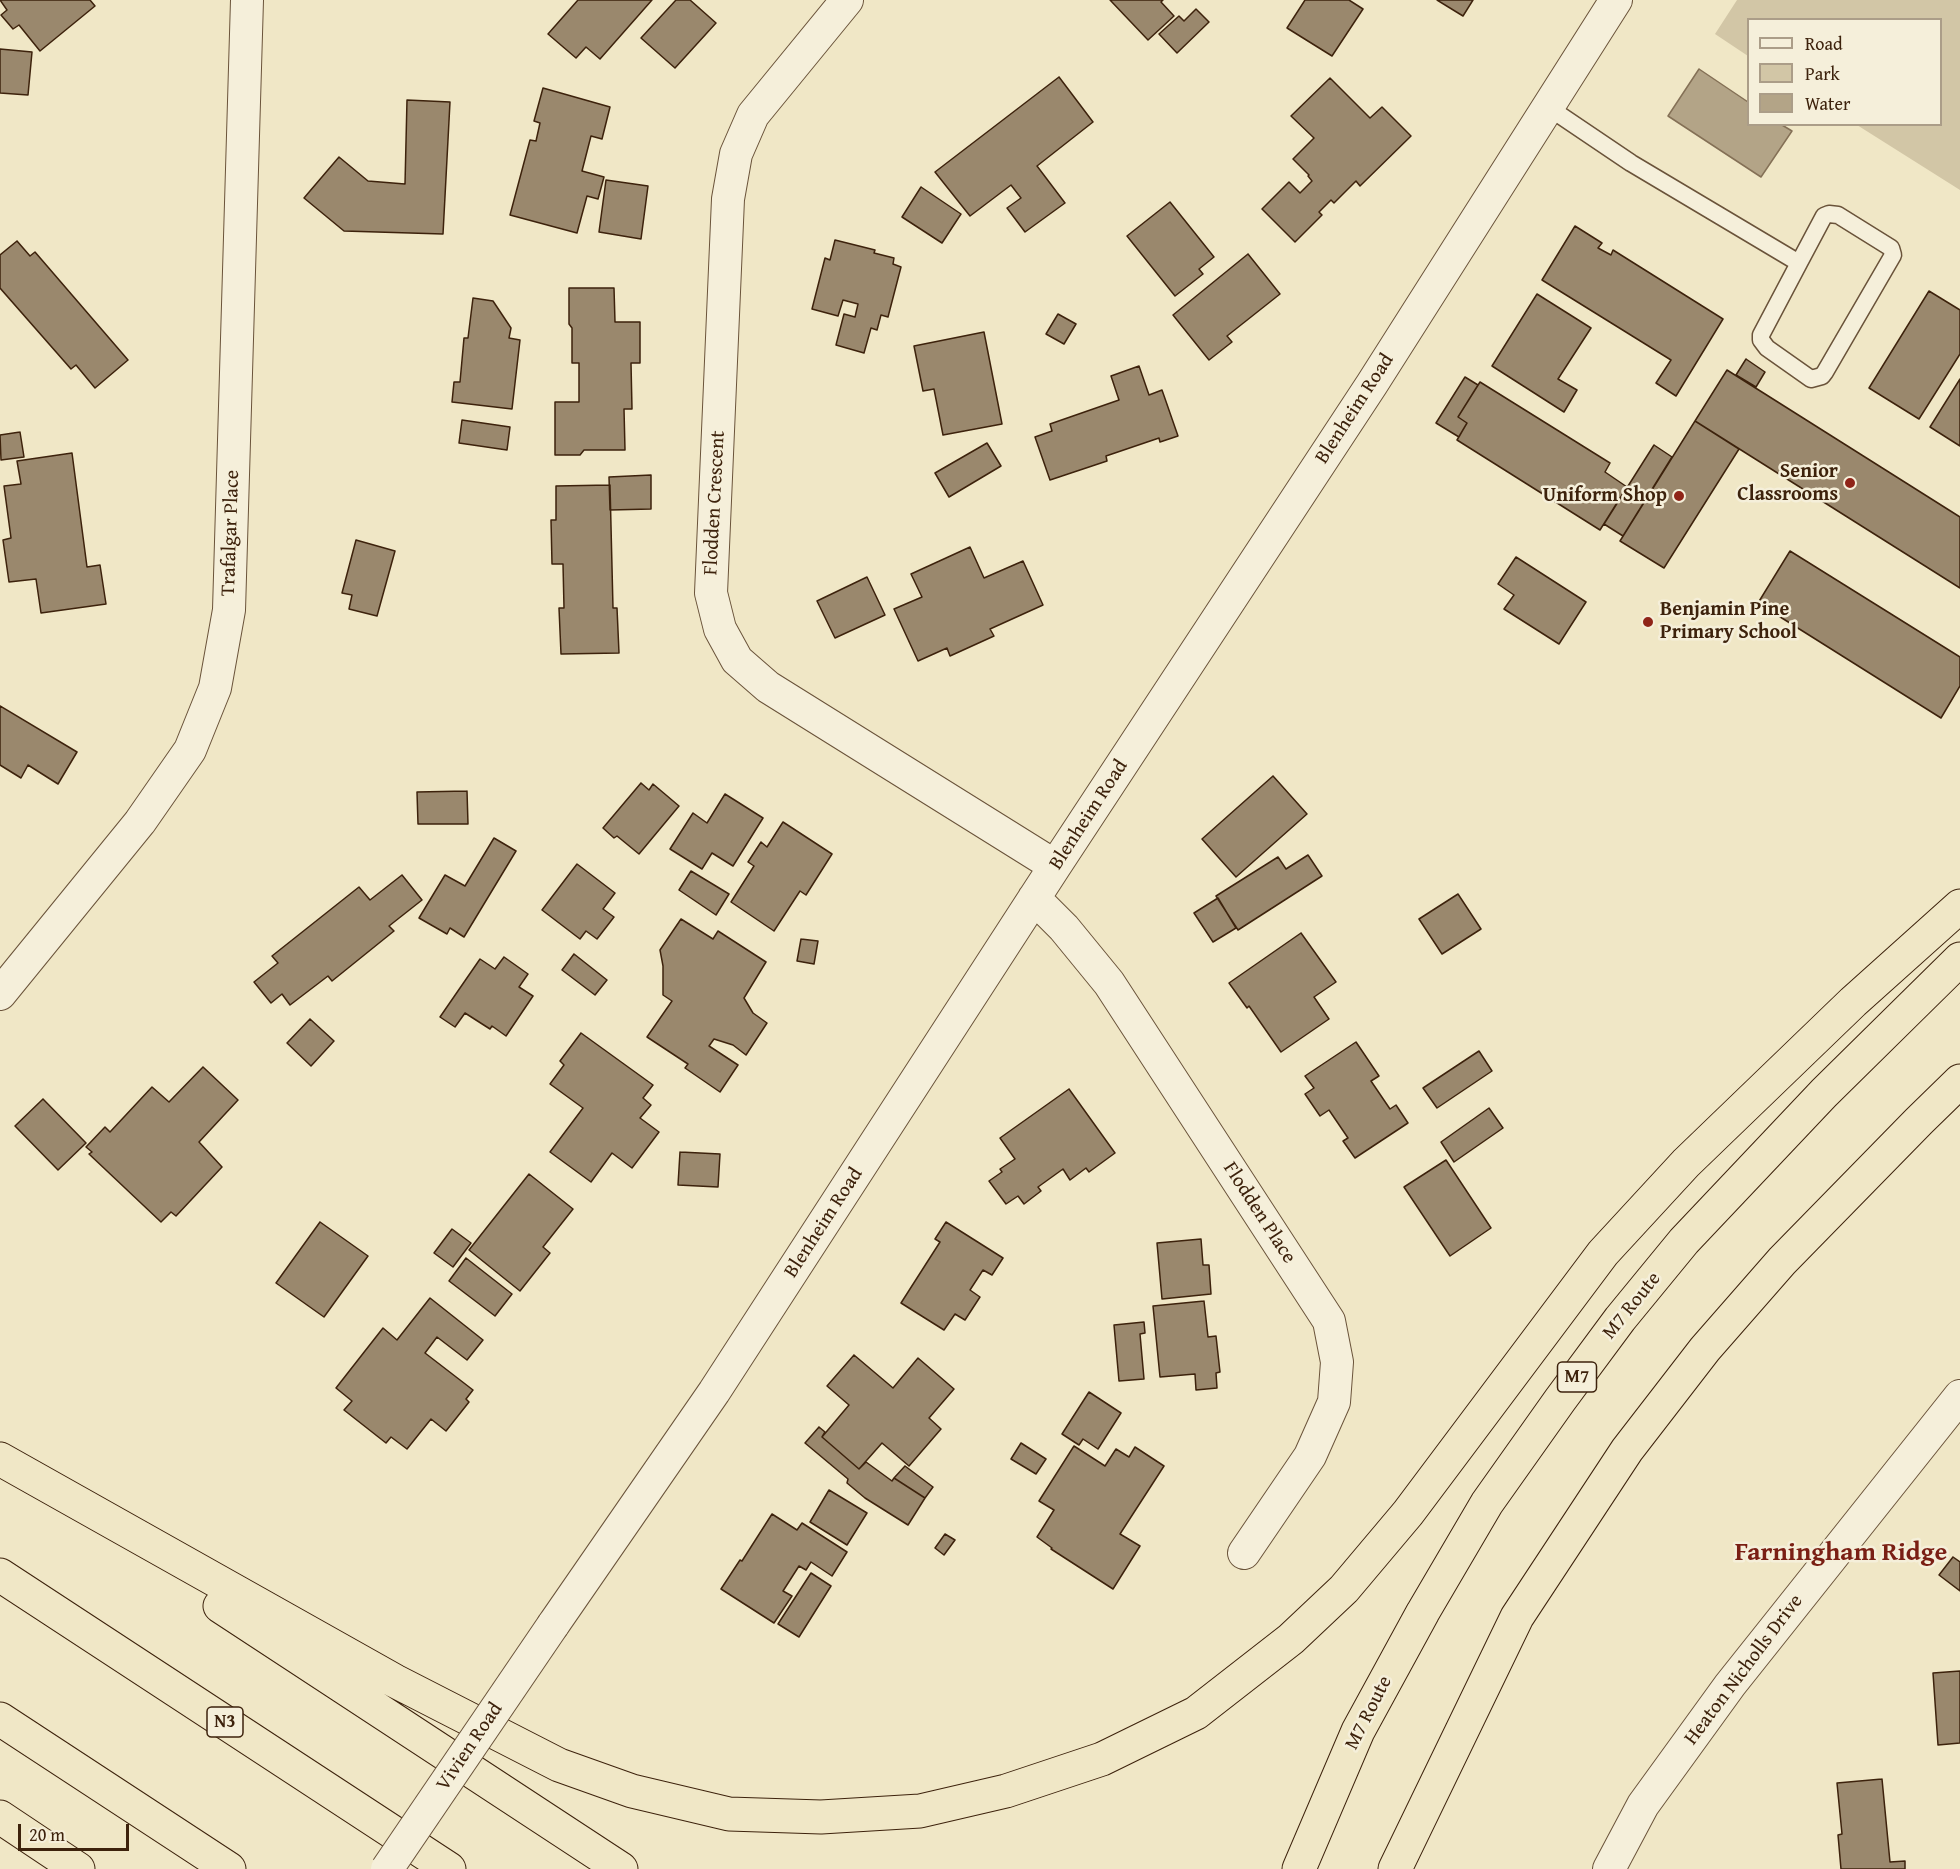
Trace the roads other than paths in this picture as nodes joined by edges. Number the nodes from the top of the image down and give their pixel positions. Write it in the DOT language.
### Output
graph roads {
  1 [pos="247,0"];
  2 [pos="847,0"];
  3 [pos="1616,0"];
  4 [pos="1548,107"];
  5 [pos="1799,263"];
  6 [pos="1055,866"];
  7 [pos="1034,898"];
  8 [pos="1960,906"];
  9 [pos="1960,959"];
  10 [pos="0,994"];
  11 [pos="1960,1081"];
  12 [pos="1960,1396"];
  13 [pos="0,1460"];
  14 [pos="1244,1553"];
  15 [pos="0,1575"];
  16 [pos="553,1625"];
  17 [pos="0,1719"];
  18 [pos="0,1817"];
  19 [pos="78,1869"];
  20 [pos="229,1869"];
  21 [pos="387,1869"];
  22 [pos="449,1869"];
  23 [pos="621,1869"];
  24 [pos="1299,1869"];
  25 [pos="1395,1869"];
  26 [pos="1609,1869"];
  1 -- 10 [label="street, Trafalgar Place"];
  2 -- 6 [label="street, Flodden Crescent"];
  3 -- 4 [label="street, Blenheim Road"];
  4 -- 5 [label="lane"];
  4 -- 6 [label="street, Blenheim Road"];
  5 -- 5 [label="lane"];
  6 -- 7 [label="street, Blenheim Road"];
  7 -- 14 [label="street, Flodden Place"];
  7 -- 16 [label="street, Blenheim Road"];
  8 -- 13 [label="highway"];
  9 -- 24 [label="highway, M7 Route / M7"];
  11 -- 25 [label="highway"];
  12 -- 26 [label="street, Heaton Nicholls Drive"];
  13 -- 23 [label="highway"];
  15 -- 22 [label="highway, N3"];
  16 -- 21 [label="street, Vivien Road, bridge"];
  17 -- 20 [label="highway"];
  18 -- 19 [label="highway"];
}
